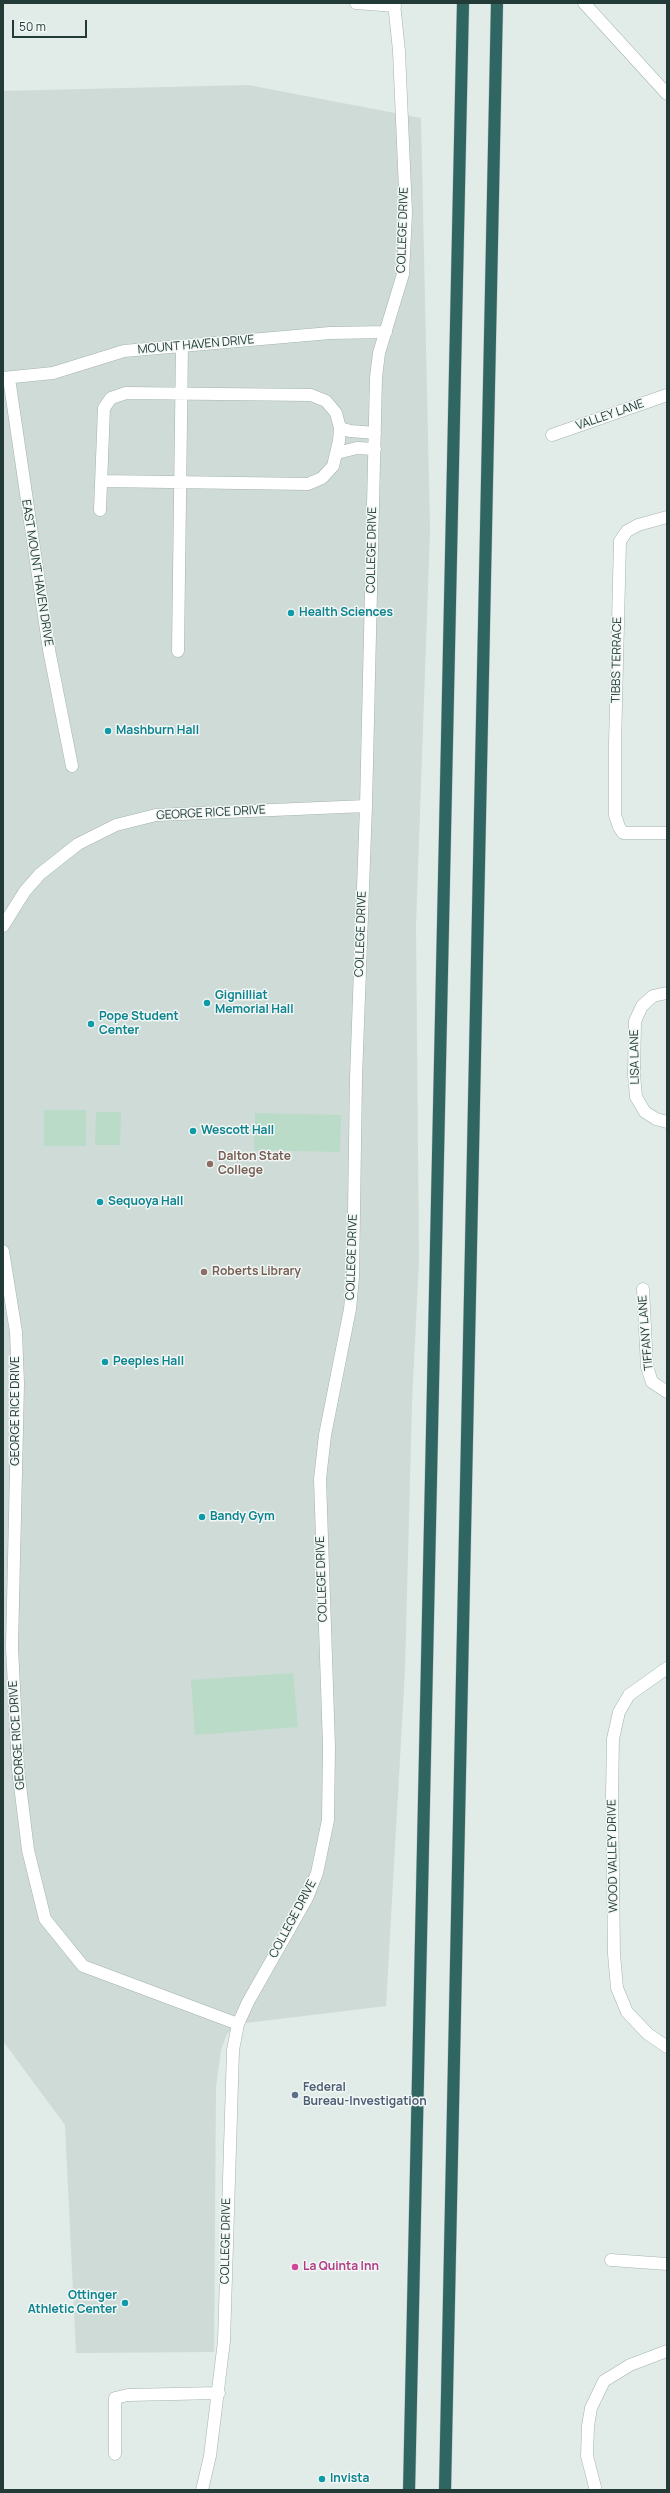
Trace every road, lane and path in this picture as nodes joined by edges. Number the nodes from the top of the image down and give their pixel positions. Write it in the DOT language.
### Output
graph roads {
  1 [pos="356,3"];
  2 [pos="463,3"];
  3 [pos="497,3"];
  4 [pos="584,3"];
  5 [pos="395,4"];
  6 [pos="667,94"];
  7 [pos="386,332"];
  8 [pos="182,346"];
  9 [pos="6,378"];
  10 [pos="181,393"];
  11 [pos="667,395"];
  12 [pos="340,428"];
  13 [pos="375,433"];
  14 [pos="552,435"];
  15 [pos="375,449"];
  16 [pos="337,453"];
  17 [pos="102,481"];
  18 [pos="180,483"];
  19 [pos="100,510"];
  20 [pos="667,517"];
  21 [pos="178,651"];
  22 [pos="72,766"];
  23 [pos="366,806"];
  24 [pos="667,833"];
  25 [pos="3,926"];
  26 [pos="667,993"];
  27 [pos="667,1122"];
  28 [pos="3,1251"];
  29 [pos="643,1289"];
  30 [pos="667,1392"];
  31 [pos="667,1668"];
  32 [pos="238,2024"];
  33 [pos="667,2047"];
  34 [pos="611,2260"];
  35 [pos="667,2264"];
  36 [pos="667,2350"];
  37 [pos="219,2393"];
  38 [pos="116,2454"];
  39 [pos="595,2487"];
  40 [pos="202,2490"];
  41 [pos="409,2490"];
  42 [pos="445,2490"];
  1 -- 5 [label="street"];
  2 -- 41 [label="highway"];
  3 -- 42 [label="highway"];
  4 -- 6 [label="street"];
  5 -- 7 [label="street, COLLEGE DRIVE"];
  7 -- 8 [label="street, MOUNT HAVEN DRIVE"];
  7 -- 13 [label="street, COLLEGE DRIVE"];
  8 -- 9 [label="street, MOUNT HAVEN DRIVE"];
  8 -- 10 [label="street"];
  9 -- 22 [label="street, EAST MOUNT HAVEN DRIVE"];
  10 -- 12 [label="street"];
  10 -- 17 [label="street"];
  10 -- 18 [label="street"];
  11 -- 14 [label="street, VALLEY LANE"];
  12 -- 13 [label="street"];
  12 -- 16 [label="street"];
  13 -- 15 [label="street, COLLEGE DRIVE"];
  15 -- 16 [label="street"];
  15 -- 23 [label="street, COLLEGE DRIVE"];
  16 -- 18 [label="street"];
  17 -- 18 [label="street"];
  17 -- 19 [label="street"];
  18 -- 21 [label="street"];
  20 -- 24 [label="street, TIBBS TERRACE"];
  23 -- 25 [label="street, GEORGE RICE DRIVE"];
  23 -- 32 [label="street, COLLEGE DRIVE"];
  26 -- 27 [label="street, LISA LANE"];
  28 -- 32 [label="street, GEORGE RICE DRIVE"];
  29 -- 30 [label="street, TIFFANY LANE"];
  31 -- 33 [label="street, WOOD VALLEY DRIVE"];
  32 -- 37 [label="street, COLLEGE DRIVE"];
  34 -- 35 [label="street"];
  36 -- 39 [label="street"];
  37 -- 38 [label="street"];
  37 -- 40 [label="street, COLLEGE DRIVE"];
}
